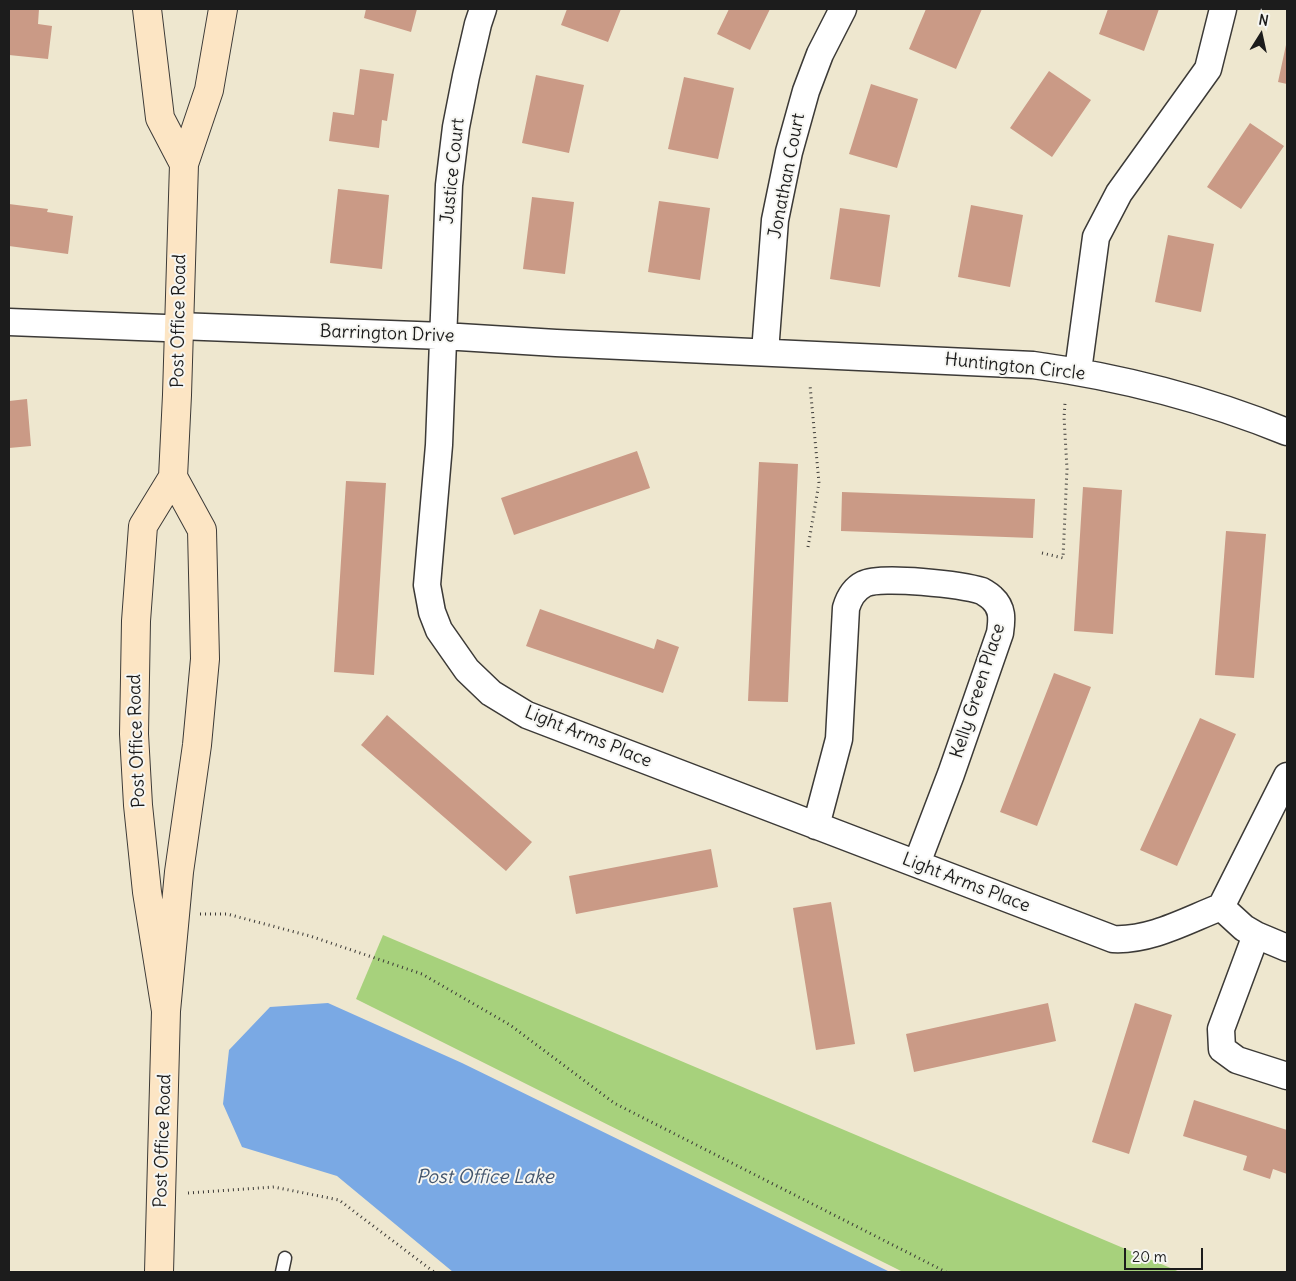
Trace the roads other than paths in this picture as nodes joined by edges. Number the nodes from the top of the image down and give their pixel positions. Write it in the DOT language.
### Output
graph roads {
  1 [pos="147,9"];
  2 [pos="224,9"];
  3 [pos="483,9"];
  4 [pos="843,9"];
  5 [pos="1224,9"];
  6 [pos="184,164"];
  7 [pos="9,322"];
  8 [pos="178,326"];
  9 [pos="443,336"];
  10 [pos="765,352"];
  11 [pos="1078,371"];
  12 [pos="1287,432"];
  13 [pos="173,477"];
  14 [pos="1287,776"];
  15 [pos="816,826"];
  16 [pos="917,863"];
  17 [pos="1221,907"];
  18 [pos="1256,935"];
  19 [pos="1287,948"];
  20 [pos="166,1011"];
  21 [pos="1287,1076"];
  22 [pos="285,1258"];
  23 [pos="159,1272"];
  24 [pos="282,1272"];
  1 -- 6 [label="street, Post Office Road"];
  2 -- 6 [label="street, Post Office Road"];
  3 -- 9 [label="street, Justice Court"];
  4 -- 10 [label="street, Jonathan Court"];
  5 -- 11 [label="street"];
  6 -- 8 [label="street, Post Office Road"];
  7 -- 8 [label="street, Barrington Drive"];
  8 -- 9 [label="street, Barrington Drive"];
  8 -- 13 [label="street, Post Office Road"];
  9 -- 10 [label="street, Barrington Drive"];
  9 -- 15 [label="street, Light Arms Place"];
  10 -- 11 [label="street, Huntington Circle"];
  11 -- 12 [label="street, Huntington Circle"];
  13 -- 20 [label="street, Post Office Road"];
  13 -- 20 [label="street, Post Office Road"];
  14 -- 17 [label="street"];
  15 -- 16 [label="street, Light Arms Place"];
  15 -- 16 [label="street, Kelly Green Place"];
  16 -- 17 [label="street, Light Arms Place"];
  17 -- 18 [label="street"];
  18 -- 19 [label="street"];
  18 -- 21 [label="street"];
  20 -- 23 [label="street, Post Office Road"];
  22 -- 24 [label="lane"];
}
